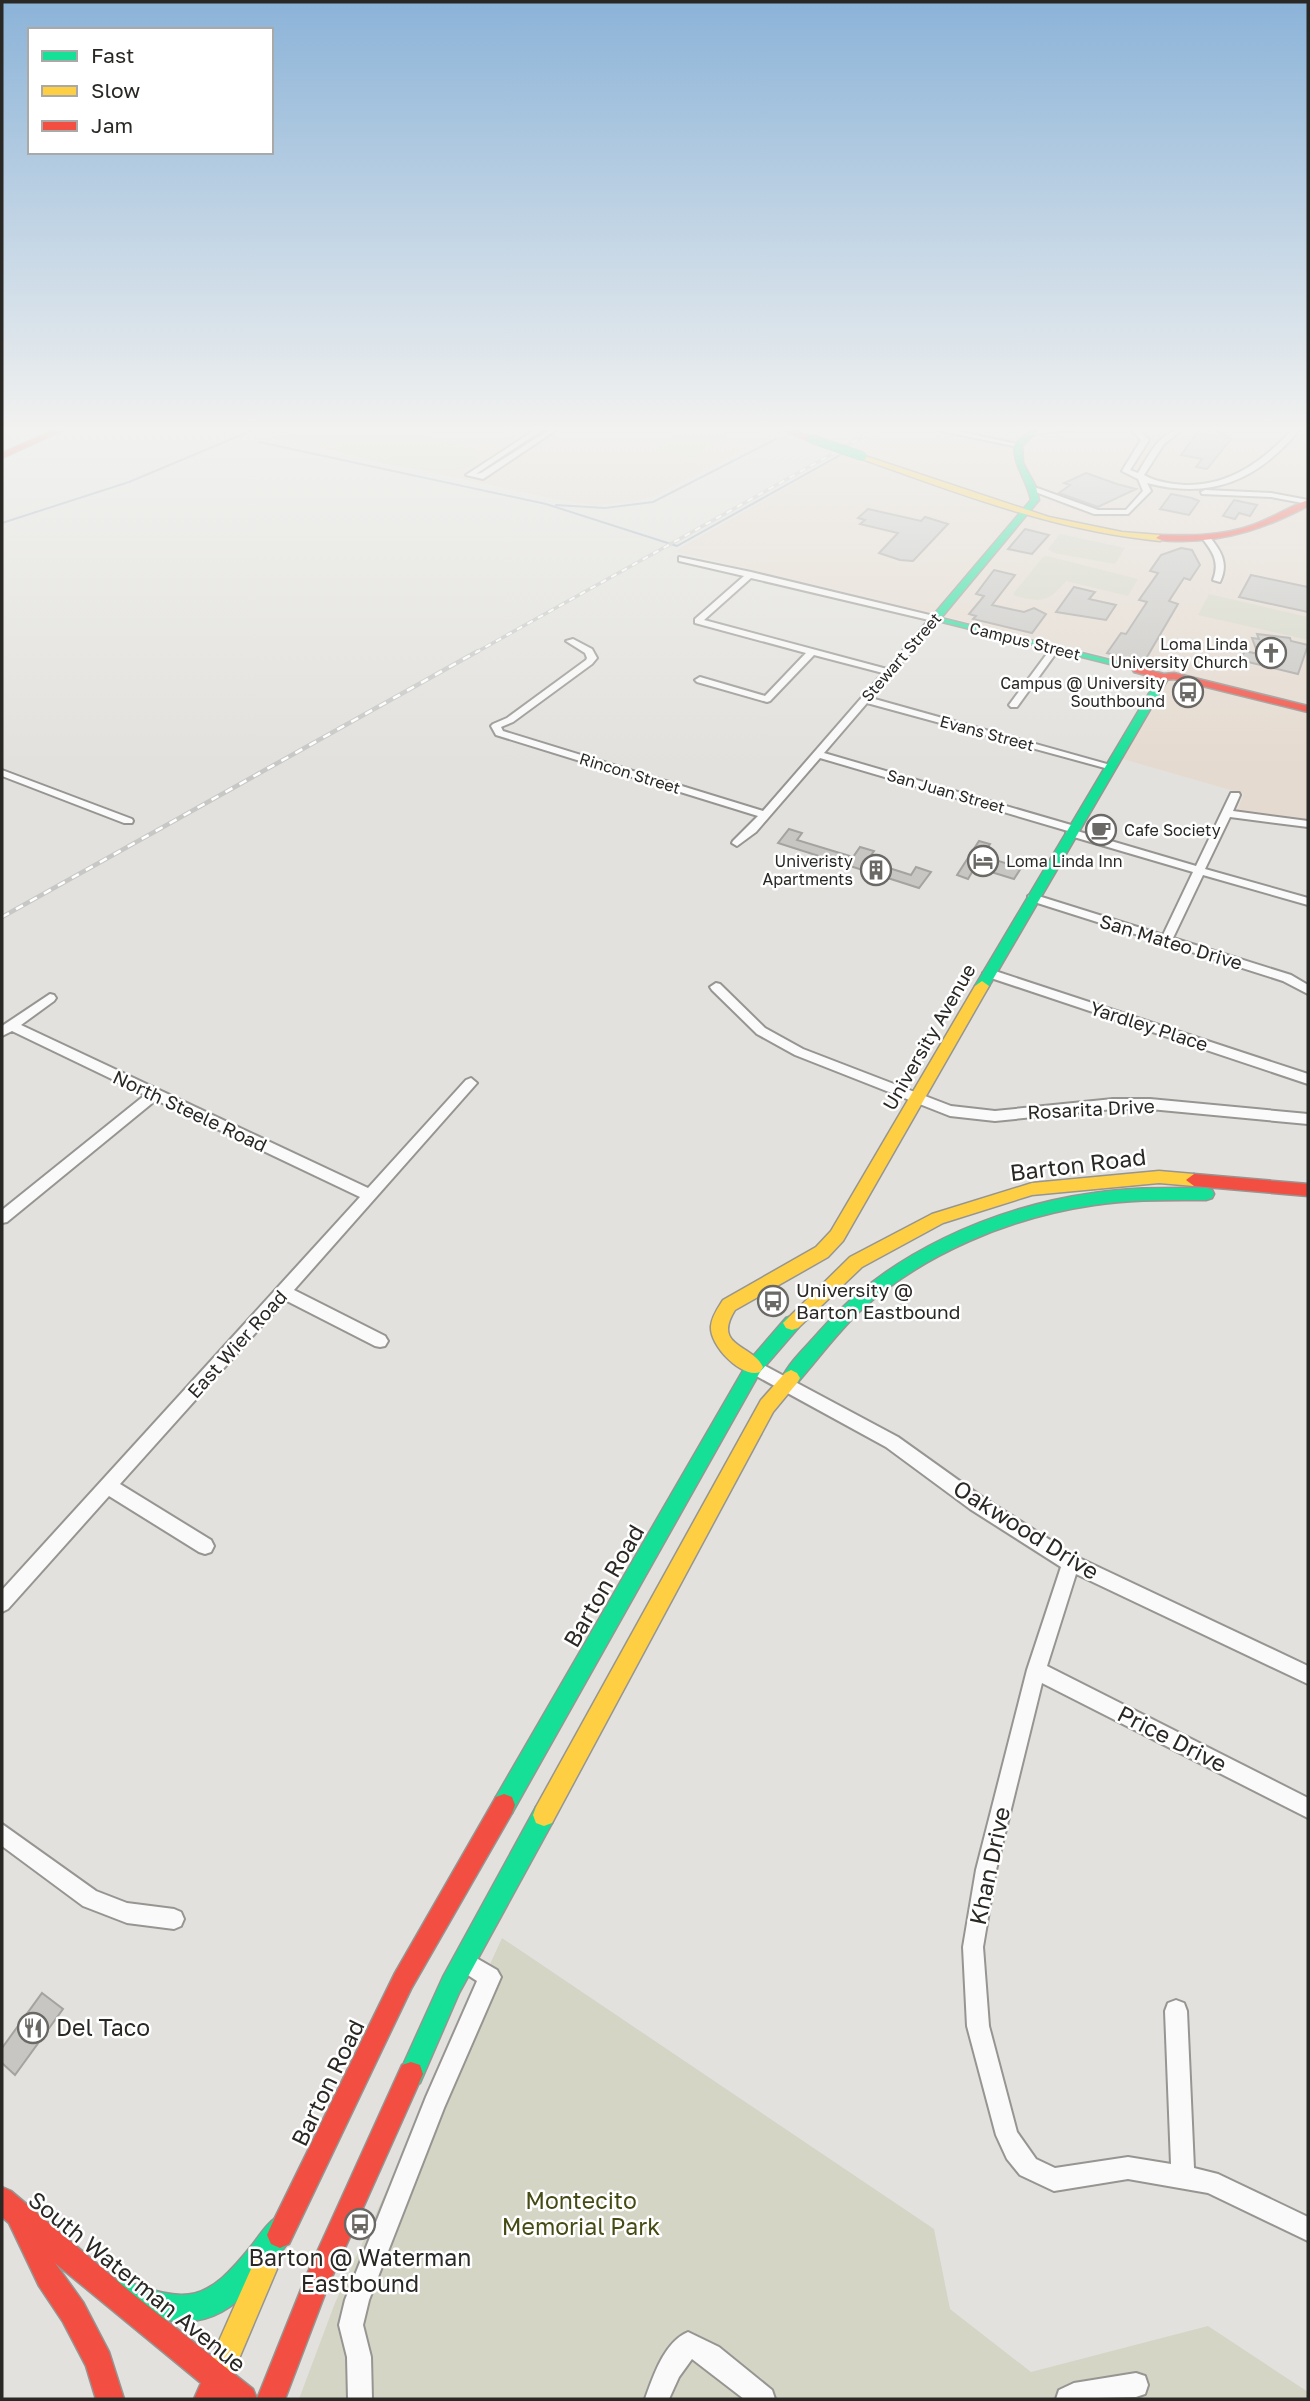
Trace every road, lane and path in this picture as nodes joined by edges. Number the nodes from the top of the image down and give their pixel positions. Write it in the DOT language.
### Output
graph roads {
  1 [pos="999,542"];
  2 [pos="1209,542"];
  3 [pos="682,559"];
  4 [pos="751,574"];
  5 [pos="1217,580"];
  6 [pos="935,619"];
  7 [pos="570,641"];
  8 [pos="1055,649"];
  9 [pos="812,652"];
  10 [pos="888,672"];
  11 [pos="1164,677"];
  12 [pos="700,680"];
  13 [pos="864,699"];
  14 [pos="1014,705"];
  15 [pos="1308,709"];
  16 [pos="1308,716"];
  17 [pos="818,754"];
  18 [pos="1109,766"];
  19 [pos="2,774"];
  20 [pos="1235,795"];
  21 [pos="1227,813"];
  22 [pos="765,815"];
  23 [pos="128,821"];
  24 [pos="1308,824"];
  25 [pos="1072,831"];
  26 [pos="737,844"];
  27 [pos="1199,870"];
  28 [pos="1032,898"];
  29 [pos="1308,902"];
  30 [pos="1166,940"];
  31 [pos="989,973"];
  32 [pos="716,987"];
  33 [pos="1308,990"];
  34 [pos="50,998"];
  35 [pos="7,1029"];
  36 [pos="1308,1079"];
  37 [pos="471,1083"];
  38 [pos="155,1094"];
  39 [pos="918,1099"];
  40 [pos="1308,1119"];
  41 [pos="1308,1190"];
  42 [pos="369,1195"];
  43 [pos="1308,1201"];
  44 [pos="2,1218"];
  45 [pos="284,1292"];
  46 [pos="380,1341"];
  47 [pos="754,1367"];
  48 [pos="783,1385"];
  49 [pos="109,1486"];
  50 [pos="205,1546"];
  51 [pos="1071,1563"];
  52 [pos="2,1604"];
  53 [pos="1036,1670"];
  54 [pos="1308,1675"];
  55 [pos="1308,1808"];
  56 [pos="2,1834"];
  57 [pos="174,1919"];
  58 [pos="464,1961"];
  59 [pos="1176,2011"];
  60 [pos="1183,2177"];
  61 [pos="2,2200"];
  62 [pos="17,2213"];
  63 [pos="283,2227"];
  64 [pos="1308,2229"];
  65 [pos="95,2281"];
  66 [pos="217,2377"];
  67 [pos="1136,2385"];
  68 [pos="110,2399"];
  69 [pos="208,2399"];
  70 [pos="243,2399"];
  71 [pos="271,2399"];
  72 [pos="360,2399"];
  73 [pos="657,2399"];
  74 [pos="762,2399"];
  75 [pos="1068,2399"];
  1 -- 6 [label="main road, Stewart Street"];
  2 -- 5 [label="street"];
  3 -- 4 [label="street, Campus Street"];
  4 -- 6 [label="street, Campus Street"];
  4 -- 9 [label="street"];
  6 -- 8 [label="main road, Campus Street"];
  6 -- 10 [label="street, Stewart Street"];
  7 -- 22 [label="street, Rincon Street"];
  8 -- 11 [label="main road, Campus Street"];
  8 -- 14 [label="street"];
  9 -- 10 [label="street"];
  9 -- 12 [label="street"];
  10 -- 13 [label="street, Stewart Street"];
  11 -- 15 [label="main road, Campus Street"];
  11 -- 16 [label="main road, Campus Street"];
  11 -- 18 [label="main road, University Avenue"];
  13 -- 17 [label="street, Stewart Street"];
  13 -- 18 [label="street, Evans Street"];
  17 -- 22 [label="street, Stewart Street"];
  17 -- 25 [label="street, San Juan Street"];
  18 -- 25 [label="main road, University Avenue"];
  19 -- 23 [label="street"];
  20 -- 21 [label="street"];
  21 -- 24 [label="street"];
  21 -- 27 [label="street"];
  22 -- 26 [label="street, Stewart Street"];
  25 -- 27 [label="street, San Juan Street"];
  25 -- 28 [label="main road, University Avenue"];
  27 -- 29 [label="street, San Juan Street"];
  27 -- 30 [label="street"];
  28 -- 30 [label="street, San Mateo Drive"];
  28 -- 31 [label="main road, University Avenue"];
  30 -- 33 [label="street, San Mateo Drive"];
  31 -- 36 [label="street, Yardley Place"];
  31 -- 39 [label="main road, University Avenue"];
  32 -- 39 [label="street, Rosarita Drive"];
  34 -- 35 [label="street"];
  35 -- 38 [label="street, North Steele Road"];
  37 -- 42 [label="street, East Wier Road"];
  38 -- 42 [label="street, North Steele Road"];
  38 -- 44 [label="street"];
  39 -- 40 [label="street, Rosarita Drive"];
  39 -- 47 [label="main road, University Avenue"];
  41 -- 47 [label="main road, Barton Road"];
  42 -- 45 [label="street, East Wier Road"];
  43 -- 48 [label="main road, Barton Road"];
  45 -- 46 [label="street"];
  45 -- 49 [label="street, East Wier Road"];
  47 -- 48 [label="street, Oakwood Drive"];
  47 -- 63 [label="main road, Barton Road"];
  48 -- 51 [label="street, Oakwood Drive"];
  48 -- 58 [label="main road, Barton Road"];
  49 -- 50 [label="street"];
  49 -- 52 [label="street, East Wier Road"];
  51 -- 53 [label="street, Khan Drive"];
  51 -- 54 [label="street, Oakwood Drive"];
  53 -- 55 [label="street, Price Drive"];
  53 -- 60 [label="street, Khan Drive"];
  56 -- 57 [label="street"];
  58 -- 71 [label="main road, Barton Road"];
  58 -- 72 [label="street"];
  59 -- 60 [label="street"];
  60 -- 64 [label="street"];
  61 -- 62 [label="main road, South Waterman Avenue"];
  62 -- 65 [label="main road, South Waterman Avenue"];
  62 -- 68 [label="main road"];
  63 -- 65 [label="main road"];
  63 -- 66 [label="main road, Barton Road"];
  65 -- 66 [label="main road, South Waterman Avenue"];
  66 -- 69 [label="main road, Barton Road"];
  66 -- 70 [label="main road, South Waterman Avenue"];
  67 -- 75 [label="street"];
  73 -- 74 [label="street"];
}
